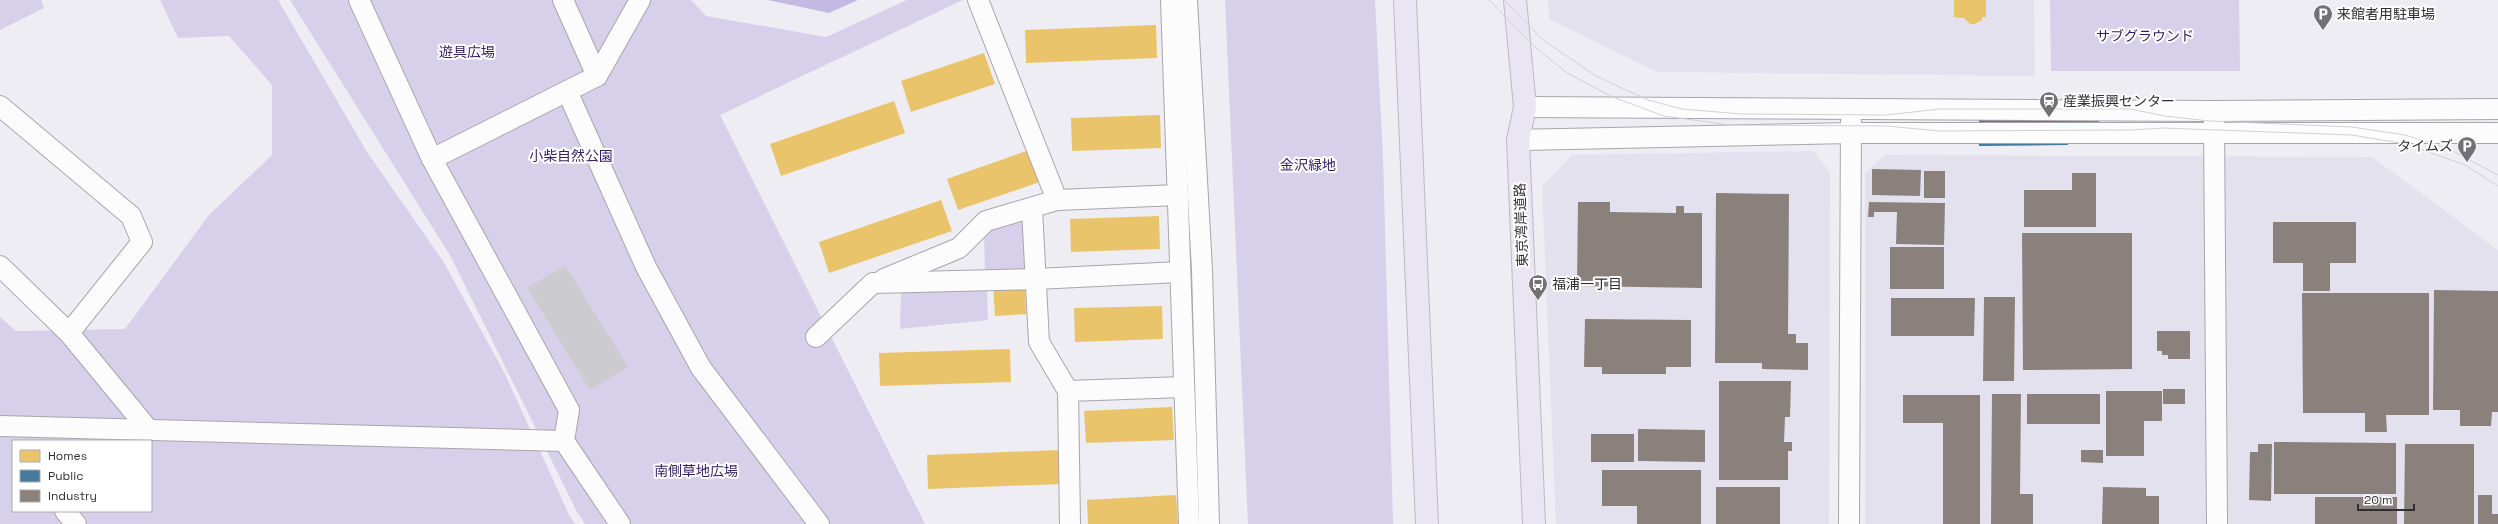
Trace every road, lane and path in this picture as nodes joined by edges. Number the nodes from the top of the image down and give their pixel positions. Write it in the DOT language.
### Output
graph roads {
  1 [pos="359,0"];
  2 [pos="563,0"];
  3 [pos="640,0"];
  4 [pos="978,0"];
  5 [pos="1171,0"];
  6 [pos="1187,0"];
  7 [pos="1404,0"];
  8 [pos="1417,0"];
  9 [pos="1516,0"];
  10 [pos="597,76"];
  11 [pos="567,92"];
  12 [pos="0,106"];
  13 [pos="1525,107"];
  14 [pos="1851,109"];
  15 [pos="2498,109"];
  16 [pos="2214,111"];
  17 [pos="1851,133"];
  18 [pos="2498,133"];
  19 [pos="2214,134"];
  20 [pos="1518,140"];
  21 [pos="1411,141"];
  22 [pos="432,159"];
  23 [pos="1178,195"];
  24 [pos="1057,200"];
  25 [pos="1032,208"];
  26 [pos="0,266"];
  27 [pos="1180,272"];
  28 [pos="1036,279"];
  29 [pos="873,283"];
  30 [pos="69,333"];
  31 [pos="816,337"];
  32 [pos="1184,387"];
  33 [pos="1068,391"];
  34 [pos="0,426"];
  35 [pos="148,429"];
  36 [pos="47,435"];
  37 [pos="564,441"];
  38 [pos="66,512"];
  39 [pos="76,524"];
  40 [pos="620,524"];
  41 [pos="819,524"];
  42 [pos="1070,524"];
  43 [pos="1188,524"];
  44 [pos="1209,524"];
  45 [pos="1426,524"];
  46 [pos="1534,524"];
  47 [pos="1849,524"];
  48 [pos="2217,524"];
  1 -- 22 [label="street"];
  2 -- 10 [label="street"];
  3 -- 10 [label="street"];
  4 -- 24 [label="street"];
  5 -- 23 [label="street"];
  6 -- 44 [label="street"];
  7 -- 21 [label="highway"];
  8 -- 21 [label="highway"];
  9 -- 13 [label="highway, 東京湾岸道路"];
  10 -- 11 [label="street"];
  11 -- 22 [label="street"];
  11 -- 41 [label="street"];
  12 -- 30 [label="street"];
  13 -- 14 [label="street"];
  13 -- 20 [label="highway, 東京湾岸道路"];
  14 -- 16 [label="street"];
  14 -- 17 [label="street"];
  15 -- 16 [label="street"];
  16 -- 19 [label="street"];
  17 -- 19 [label="street"];
  17 -- 20 [label="street"];
  17 -- 47 [label="street"];
  18 -- 19 [label="street"];
  19 -- 48 [label="street"];
  20 -- 46 [label="highway, 東京湾岸道路"];
  21 -- 45 [label="highway"];
  22 -- 37 [label="street"];
  23 -- 24 [label="street"];
  23 -- 27 [label="street"];
  24 -- 25 [label="street"];
  25 -- 28 [label="street"];
  25 -- 29 [label="street"];
  26 -- 30 [label="street"];
  27 -- 28 [label="street"];
  27 -- 32 [label="street"];
  28 -- 29 [label="street"];
  28 -- 33 [label="street"];
  29 -- 31 [label="street"];
  30 -- 35 [label="street"];
  32 -- 33 [label="street"];
  32 -- 43 [label="street"];
  33 -- 42 [label="street"];
  34 -- 36 [label="street"];
  35 -- 36 [label="street"];
  35 -- 37 [label="street"];
  37 -- 40 [label="street"];
  38 -- 39 [label="street"];
}
